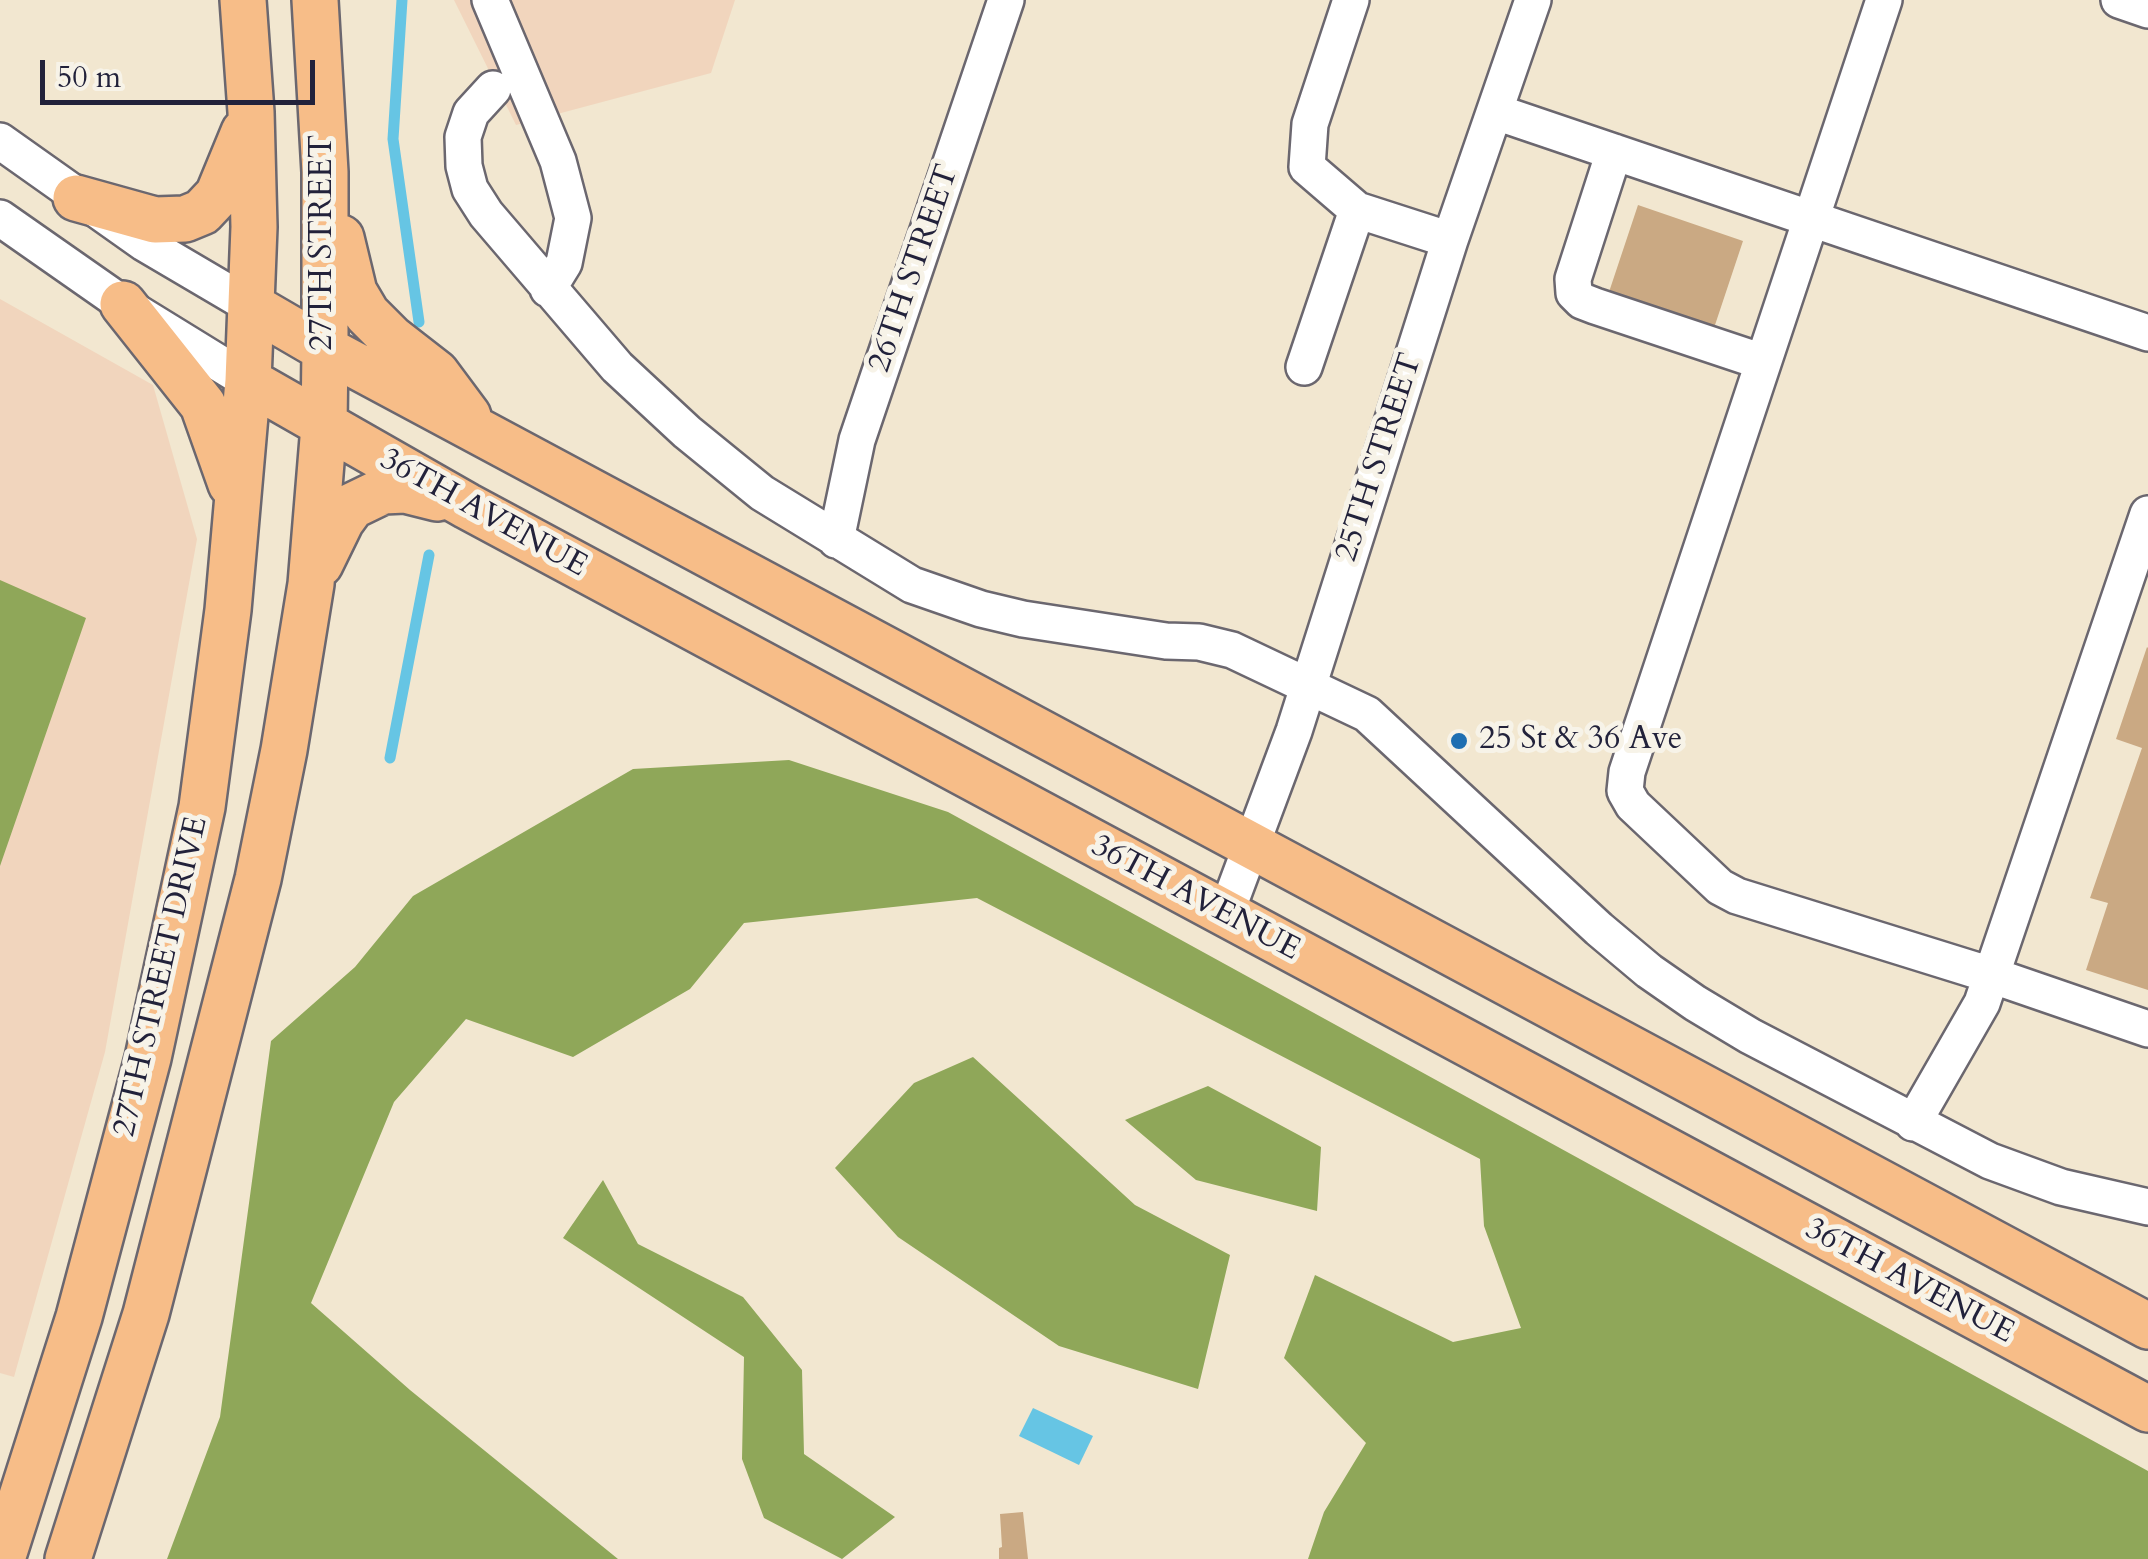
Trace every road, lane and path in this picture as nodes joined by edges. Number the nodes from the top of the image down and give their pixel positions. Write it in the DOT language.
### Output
graph roads {
  1 [pos="243,0"];
  2 [pos="314,0"];
  3 [pos="490,0"];
  4 [pos="1006,0"];
  5 [pos="1351,0"];
  6 [pos="1533,0"];
  7 [pos="1884,0"];
  8 [pos="2119,0"];
  9 [pos="2148,10"];
  10 [pos="493,89"];
  11 [pos="251,112"];
  12 [pos="1496,112"];
  13 [pos="0,140"];
  14 [pos="1614,152"];
  15 [pos="325,172"];
  16 [pos="76,198"];
  17 [pos="1357,210"];
  18 [pos="0,218"];
  19 [pos="1811,219"];
  20 [pos="1450,240"];
  21 [pos="548,289"];
  22 [pos="123,304"];
  23 [pos="251,306"];
  24 [pos="2148,333"];
  25 [pos="325,348"];
  26 [pos="1763,362"];
  27 [pos="1304,366"];
  28 [pos="248,381"];
  29 [pos="324,426"];
  30 [pos="478,430"];
  31 [pos="237,502"];
  32 [pos="466,506"];
  33 [pos="2148,514"];
  34 [pos="836,540"];
  35 [pos="311,584"];
  36 [pos="1307,684"];
  37 [pos="1252,847"];
  38 [pos="1226,916"];
  39 [pos="1992,976"];
  40 [pos="2148,1029"];
  41 [pos="1913,1122"];
  42 [pos="2148,1207"];
  43 [pos="2148,1326"];
  44 [pos="2148,1409"];
  45 [pos="2,1559"];
  46 [pos="68,1559"];
  1 -- 11 [label="main road"];
  2 -- 15 [label="main road, 27TH STREET"];
  3 -- 21 [label="street"];
  4 -- 34 [label="street, 26TH STREET"];
  5 -- 17 [label="street"];
  6 -- 12 [label="street, 25TH STREET"];
  7 -- 19 [label="street"];
  8 -- 9 [label="street"];
  10 -- 21 [label="street"];
  11 -- 16 [label="main road"];
  11 -- 23 [label="main road"];
  12 -- 14 [label="street"];
  12 -- 20 [label="street, 25TH STREET"];
  13 -- 16 [label="street"];
  14 -- 19 [label="street"];
  14 -- 26 [label="street"];
  15 -- 25 [label="main road, 27TH STREET"];
  15 -- 30 [label="main road"];
  16 -- 23 [label="street"];
  17 -- 20 [label="street"];
  17 -- 27 [label="street"];
  18 -- 22 [label="street"];
  19 -- 24 [label="street"];
  19 -- 26 [label="street"];
  20 -- 36 [label="street, 25TH STREET"];
  21 -- 34 [label="street"];
  22 -- 28 [label="street"];
  22 -- 31 [label="main road"];
  23 -- 25 [label="main road"];
  23 -- 28 [label="main road"];
  25 -- 29 [label="main road, 27TH STREET"];
  25 -- 30 [label="main road"];
  26 -- 39 [label="street"];
  28 -- 29 [label="main road, 36TH AVENUE"];
  28 -- 31 [label="main road, 27TH STREET DRIVE"];
  29 -- 32 [label="main road, 36TH AVENUE"];
  29 -- 35 [label="main road, 27TH STREET DRIVE"];
  30 -- 37 [label="main road"];
  31 -- 45 [label="main road, 27TH STREET DRIVE"];
  32 -- 35 [label="main road"];
  32 -- 38 [label="main road, 36TH AVENUE"];
  33 -- 39 [label="street"];
  34 -- 36 [label="street"];
  35 -- 46 [label="main road, 27TH STREET DRIVE"];
  36 -- 37 [label="street, 25TH STREET"];
  36 -- 41 [label="street"];
  37 -- 38 [label="street, 25TH STREET"];
  37 -- 43 [label="main road"];
  38 -- 44 [label="main road, 36TH AVENUE"];
  39 -- 40 [label="street"];
  39 -- 41 [label="street"];
  41 -- 42 [label="street"];
}
